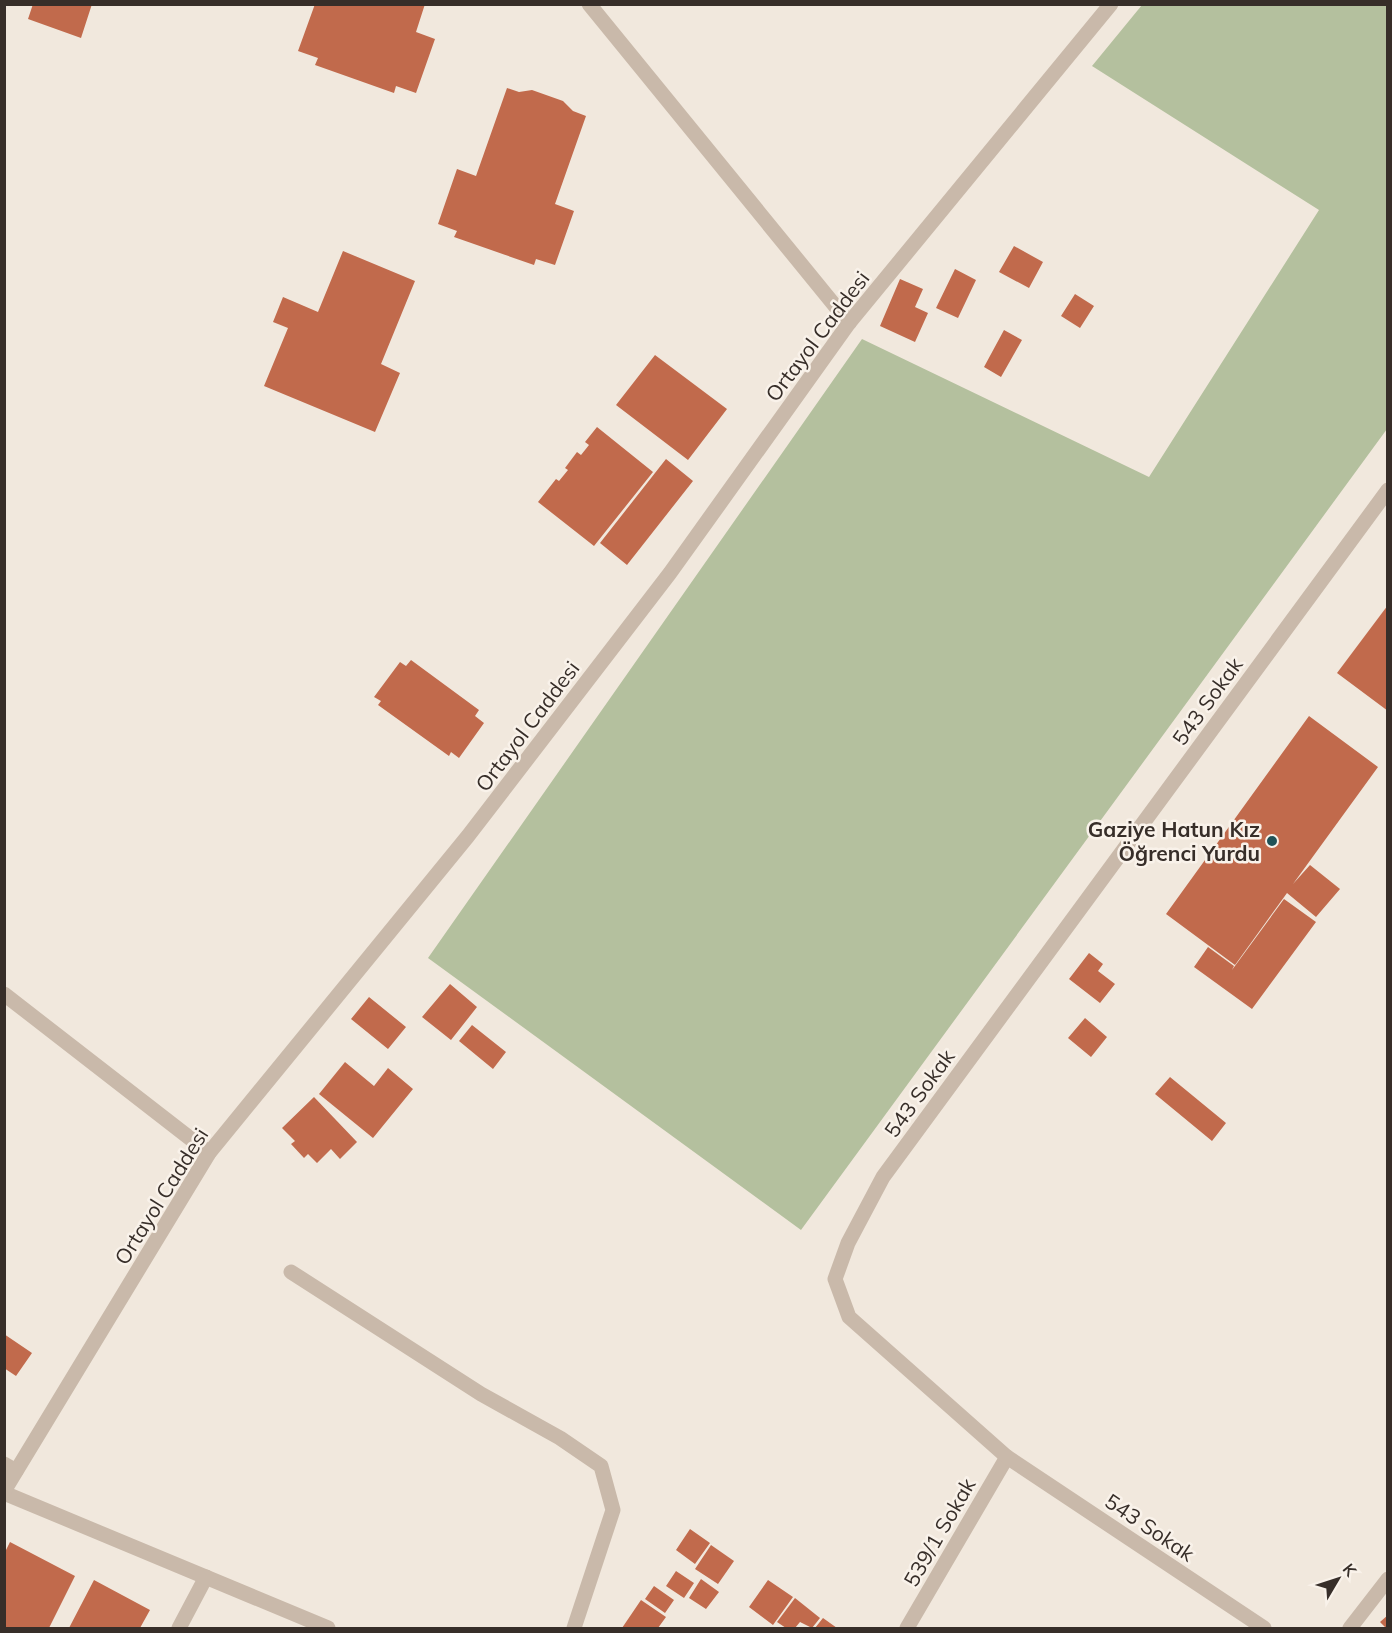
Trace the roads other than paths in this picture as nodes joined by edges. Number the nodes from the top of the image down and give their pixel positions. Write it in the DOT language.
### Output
graph roads {
  1 [pos="590,4"];
  2 [pos="1111,4"];
  3 [pos="849,323"];
  4 [pos="1388,490"];
  5 [pos="4,994"];
  6 [pos="209,1153"];
  7 [pos="291,1272"];
  8 [pos="1007,1458"];
  9 [pos="10,1468"];
  10 [pos="4,1492"];
  11 [pos="206,1577"];
  12 [pos="1388,1579"];
  13 [pos="179,1629"];
  14 [pos="327,1629"];
  15 [pos="574,1629"];
  16 [pos="907,1629"];
  17 [pos="1264,1629"];
  18 [pos="1350,1629"];
  1 -- 3 [label="street"];
  2 -- 3 [label="street, Ortayol Caddesi"];
  3 -- 6 [label="street, Ortayol Caddesi"];
  4 -- 8 [label="street, 543 Sokak"];
  5 -- 6 [label="street"];
  6 -- 9 [label="street, Ortayol Caddesi"];
  7 -- 15 [label="street"];
  8 -- 16 [label="street, 539/1 Sokak"];
  8 -- 17 [label="street, 543 Sokak"];
  9 -- 10 [label="street, Ortayol Caddesi"];
  10 -- 11 [label="street"];
  11 -- 13 [label="street"];
  11 -- 14 [label="street"];
  12 -- 18 [label="street"];
}
